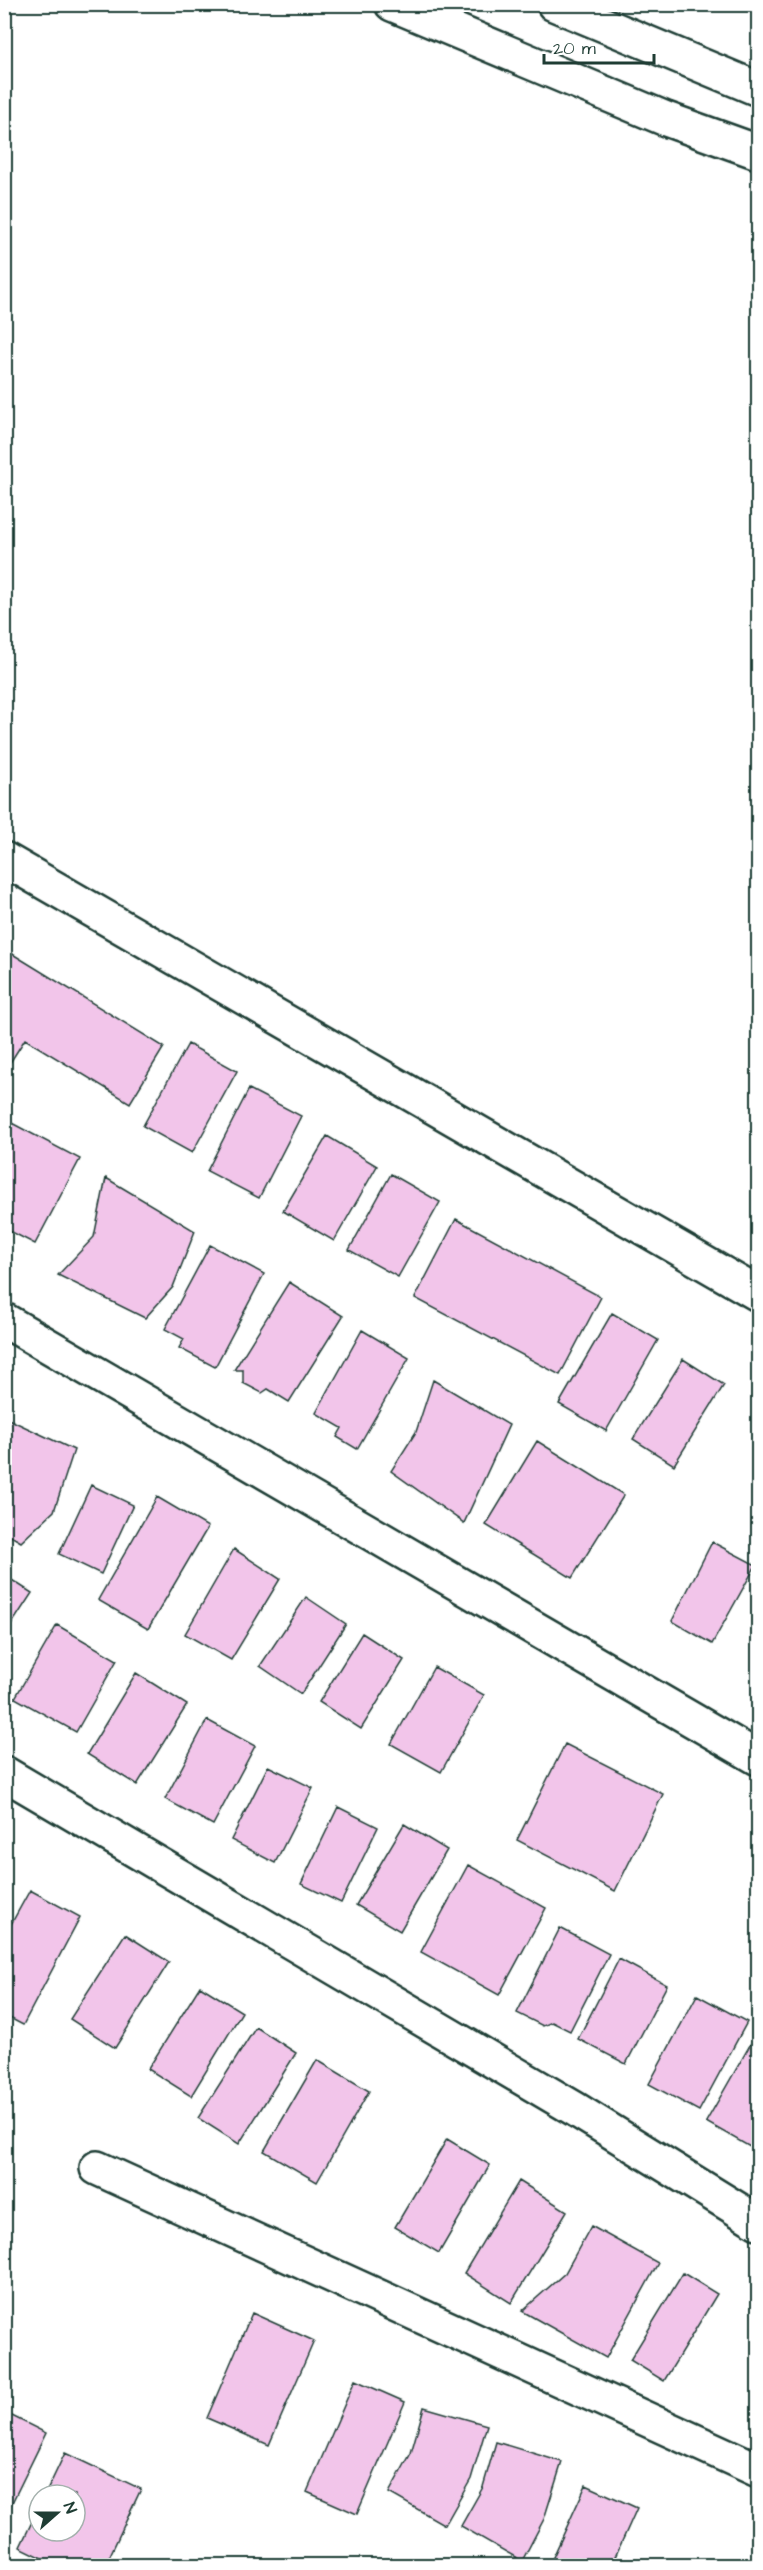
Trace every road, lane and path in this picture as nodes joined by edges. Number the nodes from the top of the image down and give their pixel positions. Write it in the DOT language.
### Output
graph roads {
  1 [pos="392,4"];
  2 [pos="554,4"];
  3 [pos="759,90"];
  4 [pos="759,152"];
  5 [pos="4,860"];
  6 [pos="759,1294"];
  7 [pos="4,1320"];
  8 [pos="759,1758"];
  9 [pos="4,1773"];
  10 [pos="97,2168"];
  11 [pos="759,2222"];
  12 [pos="759,2470"];
  1 -- 4 [label="street"];
  2 -- 3 [label="street"];
  5 -- 6 [label="street"];
  7 -- 8 [label="street"];
  9 -- 11 [label="street"];
  10 -- 12 [label="street"];
}
